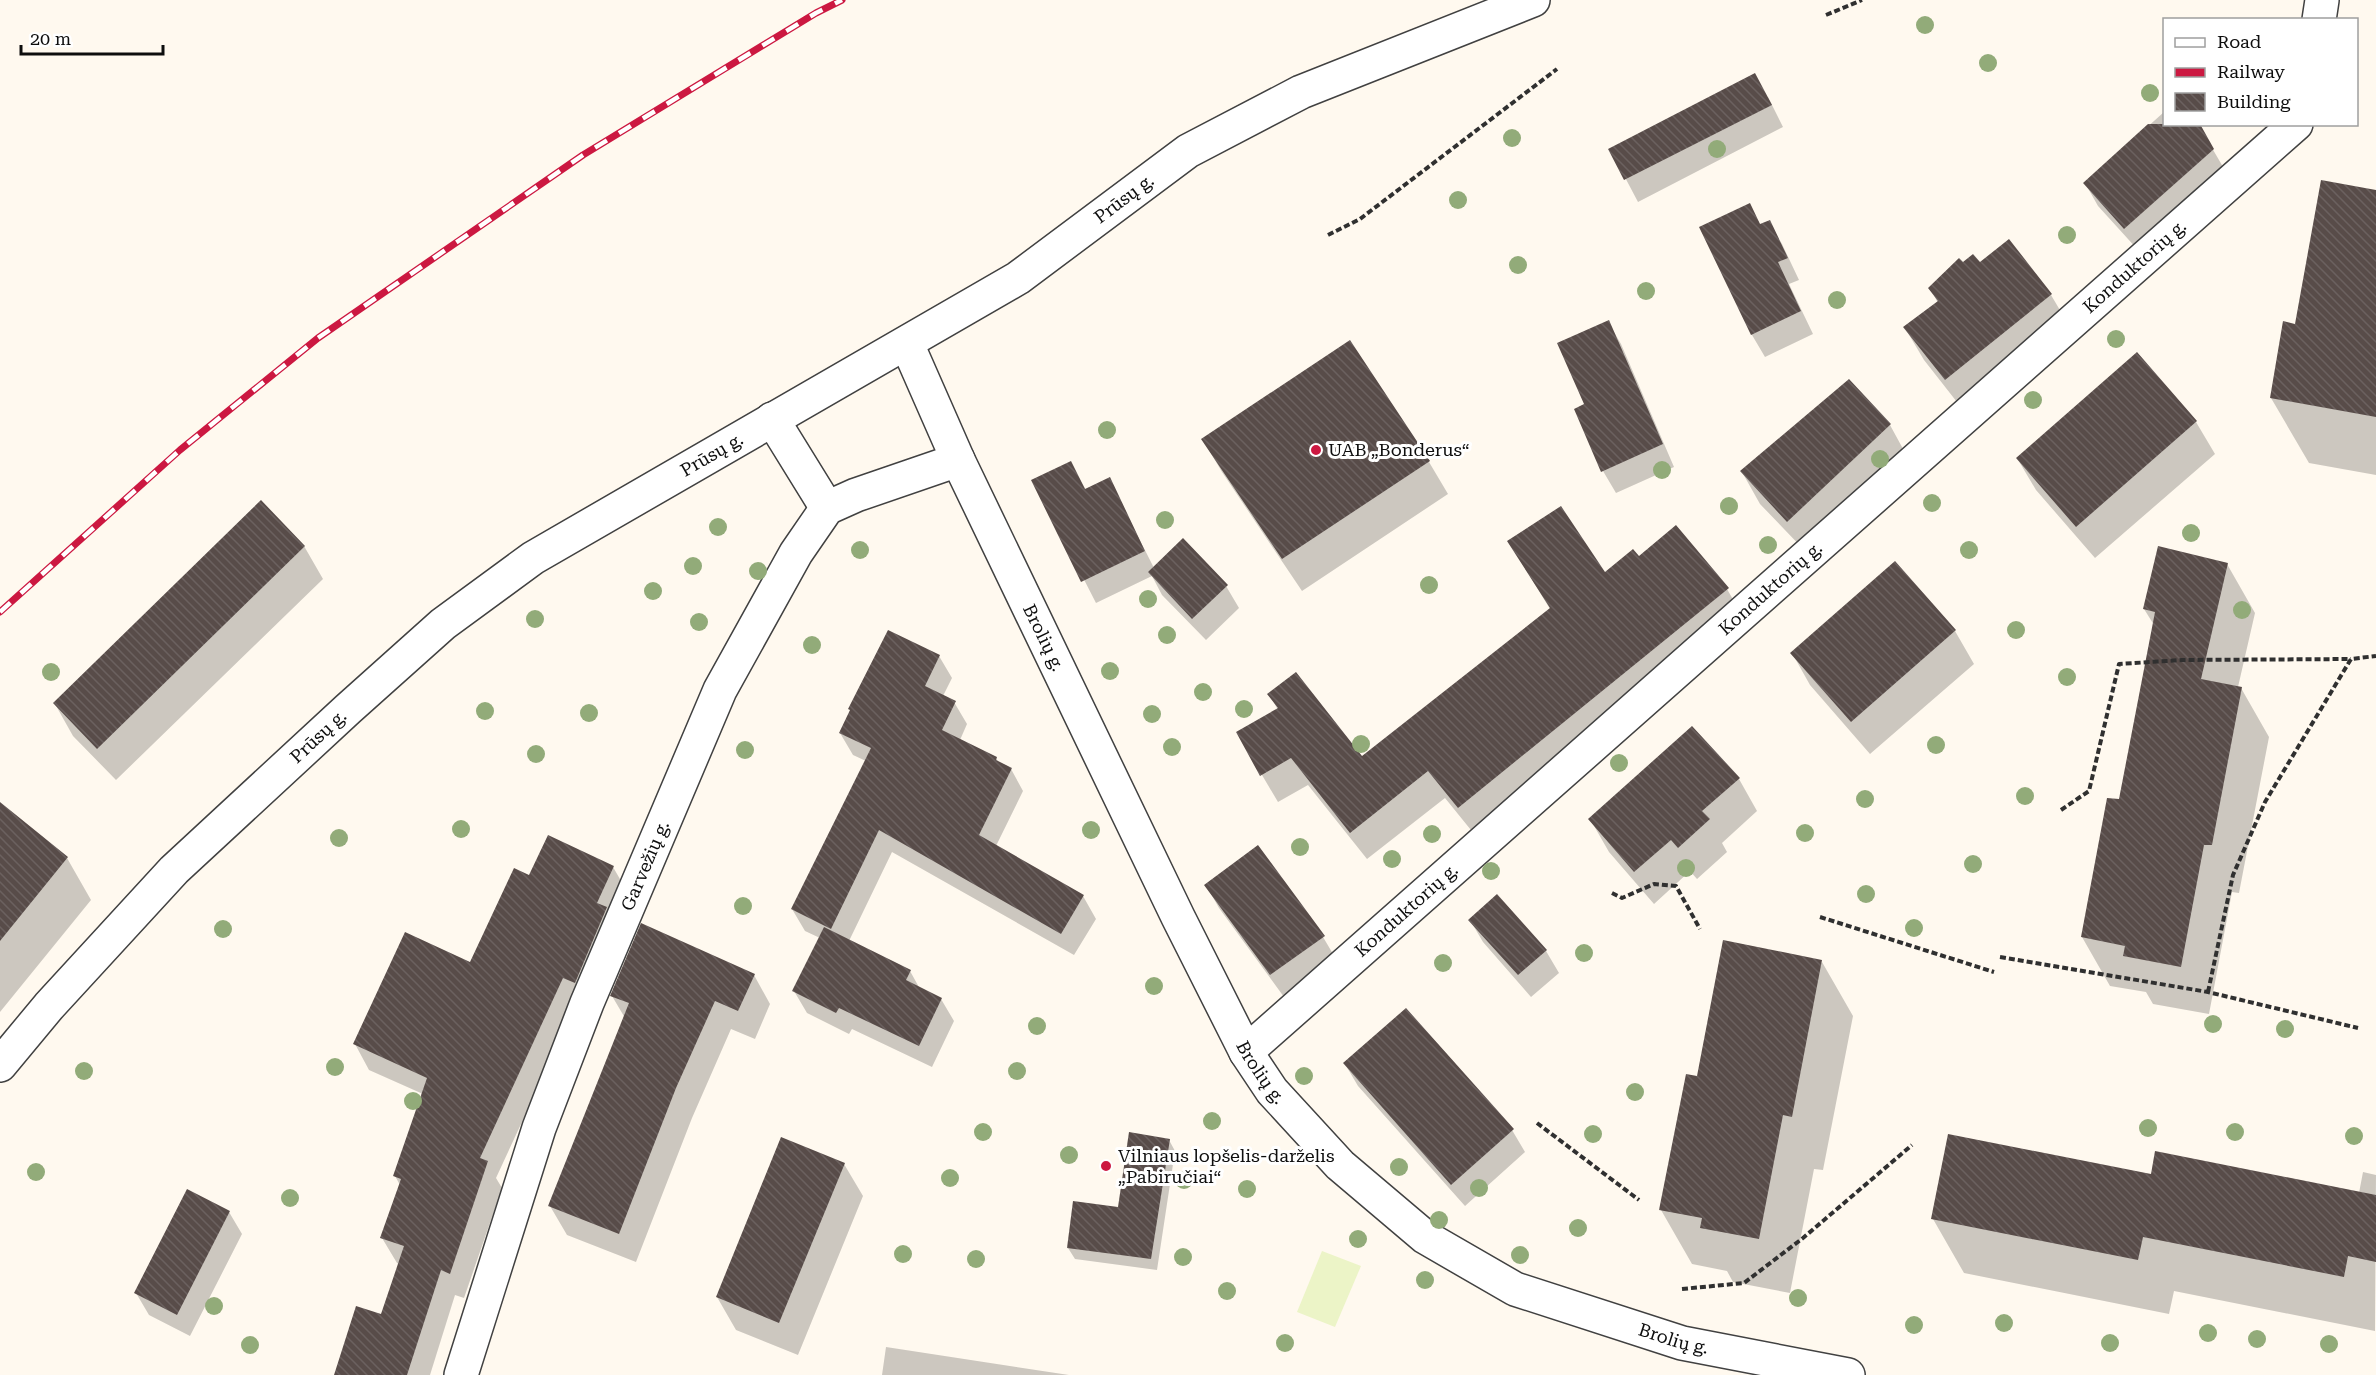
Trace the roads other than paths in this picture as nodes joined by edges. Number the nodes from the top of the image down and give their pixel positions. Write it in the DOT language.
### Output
graph roads {
  1 [pos="1533,0"];
  2 [pos="2322,0"];
  3 [pos="2319,18"];
  4 [pos="2294,126"];
  5 [pos="907,344"];
  6 [pos="772,419"];
  7 [pos="958,460"];
  8 [pos="827,508"];
  9 [pos="1246,1052"];
  10 [pos="0,1065"];
  11 [pos="461,1375"];
  12 [pos="1848,1375"];
  1 -- 5 [label="street, Prūsų g."];
  2 -- 3 [label="street"];
  4 -- 9 [label="street, Konduktorių g."];
  5 -- 6 [label="street, Prūsų g."];
  5 -- 7 [label="street, Brolių g."];
  6 -- 8 [label="street"];
  6 -- 10 [label="street, Prūsų g."];
  7 -- 8 [label="street"];
  7 -- 9 [label="street, Brolių g."];
  8 -- 11 [label="street, Garvežių g."];
  9 -- 12 [label="street, Brolių g."];
}
